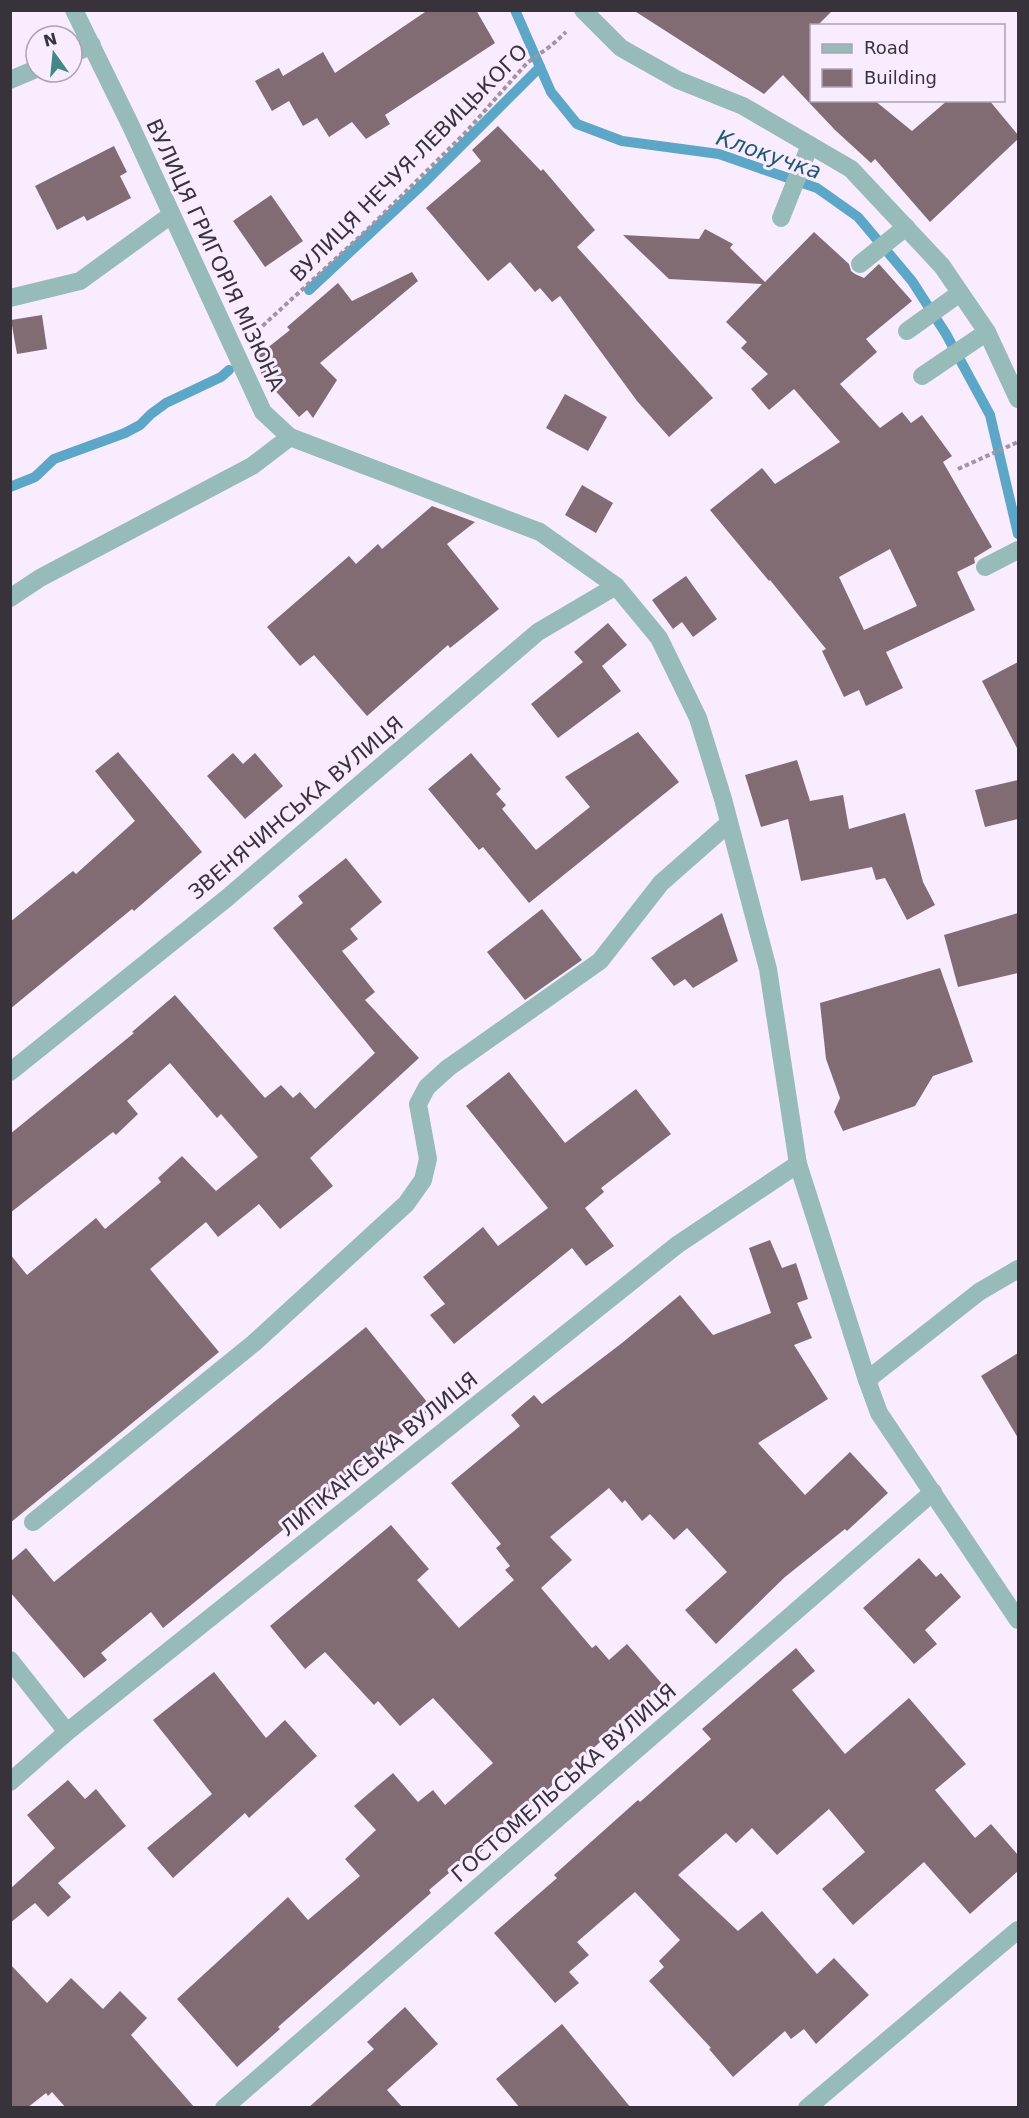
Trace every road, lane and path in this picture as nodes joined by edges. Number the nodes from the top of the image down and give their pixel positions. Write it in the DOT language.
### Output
graph roads {
  1 [pos="74,10"];
  2 [pos="583,10"];
  3 [pos="92,45"];
  4 [pos="552,45"];
  5 [pos="84,49"];
  6 [pos="24,74"];
  7 [pos="10,80"];
  8 [pos="807,153"];
  9 [pos="171,215"];
  10 [pos="781,218"];
  11 [pos="900,232"];
  12 [pos="866,259"];
  13 [pos="956,295"];
  14 [pos="10,298"];
  15 [pos="914,326"];
  16 [pos="982,336"];
  17 [pos="235,352"];
  18 [pos="922,376"];
  19 [pos="1018,399"];
  20 [pos="291,437"];
  21 [pos="1017,442"];
  22 [pos="958,469"];
  23 [pos="1011,554"];
  24 [pos="985,567"];
  25 [pos="616,586"];
  26 [pos="10,598"];
  27 [pos="728,824"];
  28 [pos="10,1072"];
  29 [pos="798,1164"];
  30 [pos="1018,1269"];
  31 [pos="867,1380"];
  32 [pos="933,1492"];
  33 [pos="33,1522"];
  34 [pos="1018,1620"];
  35 [pos="10,1660"];
  36 [pos="67,1732"];
  37 [pos="10,1782"];
  38 [pos="1018,1930"];
  39 [pos="224,2108"];
  40 [pos="807,2108"];
  1 -- 3 [label="street, ВУЛИЦЯ ГРИГОРІЯ МІЗЮНА"];
  2 -- 8 [label="street"];
  3 -- 5 [label="street"];
  3 -- 9 [label="street, ВУЛИЦЯ ГРИГОРІЯ МІЗЮНА"];
  4 -- 17 [label="path, ВУЛИЦЯ НЕЧУЯ-ЛЕВИЦЬКОГО"];
  6 -- 7 [label="street"];
  8 -- 10 [label="street"];
  8 -- 11 [label="street"];
  9 -- 14 [label="street"];
  9 -- 17 [label="street, ВУЛИЦЯ ГРИГОРІЯ МІЗЮНА"];
  11 -- 12 [label="street"];
  11 -- 13 [label="street"];
  13 -- 15 [label="street"];
  13 -- 16 [label="street"];
  16 -- 18 [label="street"];
  16 -- 19 [label="street"];
  17 -- 20 [label="street, ВУЛИЦЯ ГРИГОРІЯ МІЗЮНА"];
  20 -- 25 [label="street, ВУЛИЦЯ ГРИГОРІЯ МІЗЮНА"];
  20 -- 26 [label="street"];
  21 -- 22 [label="path"];
  23 -- 24 [label="street"];
  25 -- 27 [label="street, ВУЛИЦЯ ГРИГОРІЯ МІЗЮНА"];
  25 -- 28 [label="street, ЗВЕНЯЧИНСЬКА ВУЛИЦЯ"];
  27 -- 29 [label="street, ВУЛИЦЯ ГРИГОРІЯ МІЗЮНА"];
  27 -- 33 [label="street"];
  29 -- 31 [label="street, ВУЛИЦЯ ГРИГОРІЯ МІЗЮНА"];
  29 -- 36 [label="street, ЛИПКАНСЬКА ВУЛИЦЯ"];
  30 -- 31 [label="street"];
  31 -- 32 [label="street, ВУЛИЦЯ ГРИГОРІЯ МІЗЮНА"];
  32 -- 34 [label="street, ВУЛИЦЯ ГРИГОРІЯ МІЗЮНА"];
  32 -- 39 [label="street, ГОСТОМЕЛЬСЬКА ВУЛИЦЯ"];
  35 -- 36 [label="street"];
  36 -- 37 [label="street, ЛИПКАНСЬКА ВУЛИЦЯ"];
  38 -- 40 [label="street"];
}
